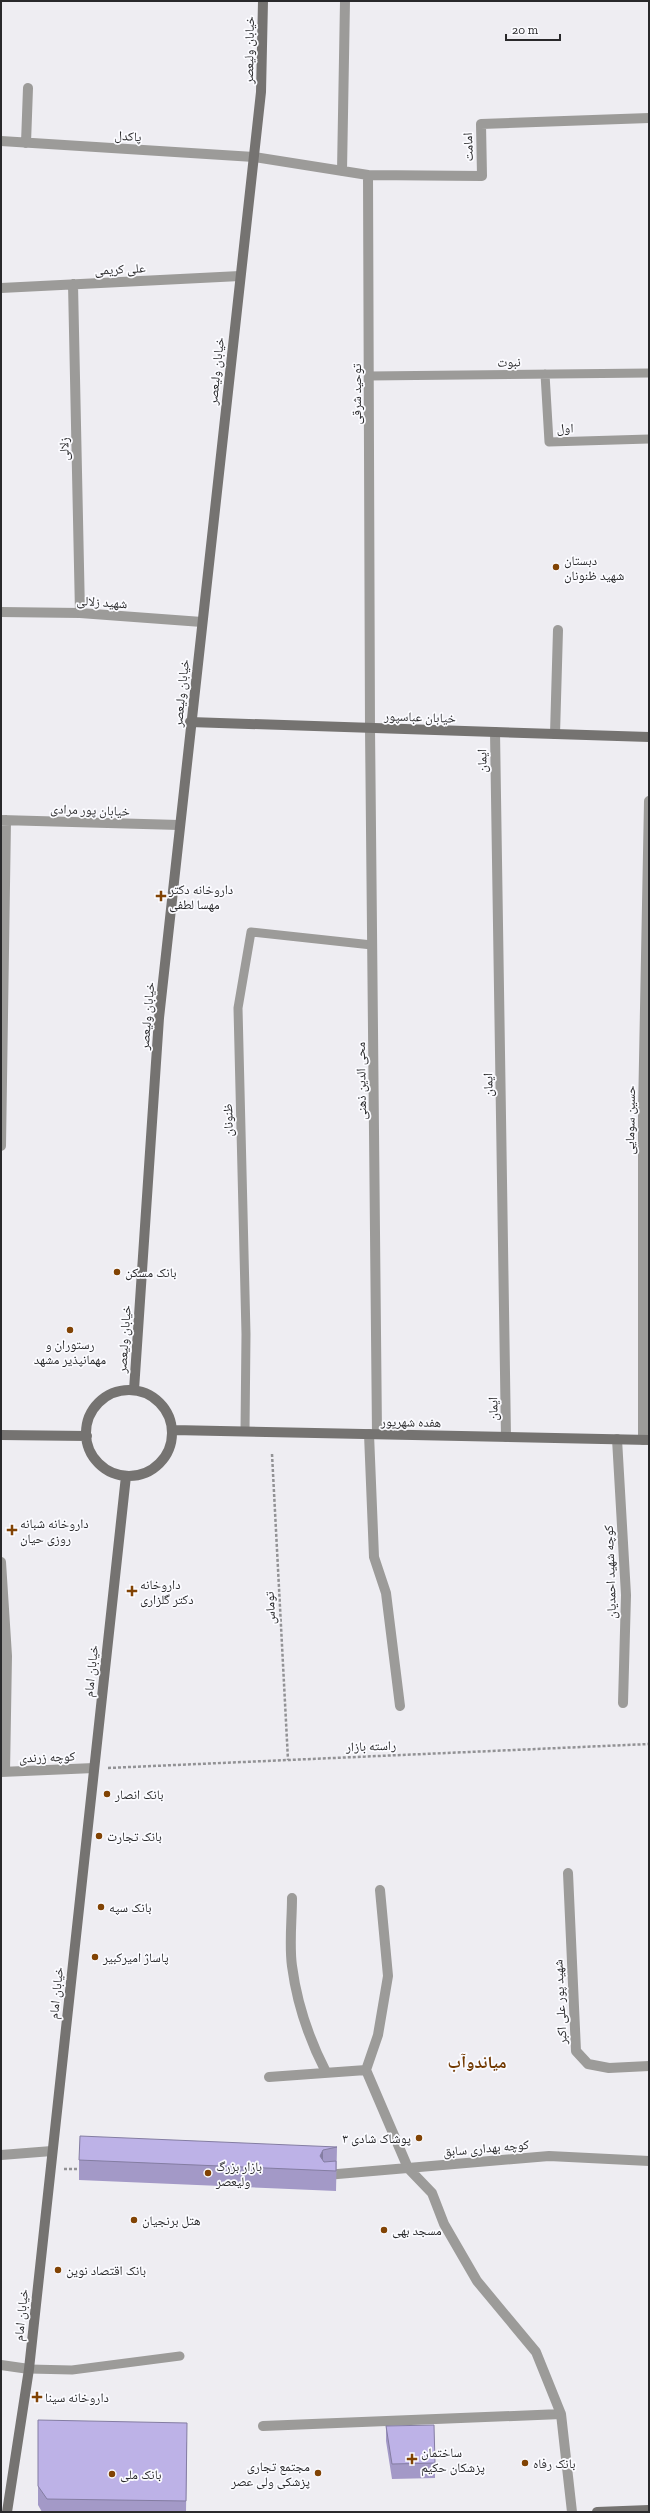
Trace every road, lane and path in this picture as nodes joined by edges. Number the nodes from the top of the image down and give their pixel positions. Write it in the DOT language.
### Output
graph roads {
  1 [pos="263,1"];
  2 [pos="345,1"];
  3 [pos="28,88"];
  4 [pos="649,118"];
  5 [pos="1,141"];
  6 [pos="26,143"];
  7 [pos="254,157"];
  8 [pos="342,171"];
  9 [pos="368,176"];
  10 [pos="240,276"];
  11 [pos="73,284"];
  12 [pos="1,288"];
  13 [pos="649,373"];
  14 [pos="545,374"];
  15 [pos="369,376"];
  16 [pos="649,439"];
  17 [pos="1,612"];
  18 [pos="80,612"];
  19 [pos="202,622"];
  20 [pos="558,630"];
  21 [pos="190,722"];
  22 [pos="370,728"];
  23 [pos="495,732"];
  24 [pos="555,734"];
  25 [pos="649,737"];
  26 [pos="649,801"];
  27 [pos="4,820"];
  28 [pos="179,825"];
  29 [pos="372,945"];
  30 [pos="1,1146"];
  31 [pos="134,1390"];
  32 [pos="173,1430"];
  33 [pos="245,1431"];
  34 [pos="373,1434"];
  35 [pos="1,1435"];
  36 [pos="86,1436"];
  37 [pos="506,1437"];
  38 [pos="617,1439"];
  39 [pos="646,1440"];
  40 [pos="272,1454"];
  41 [pos="126,1476"];
  42 [pos="1,1562"];
  43 [pos="623,1703"];
  44 [pos="400,1706"];
  45 [pos="649,1744"];
  46 [pos="288,1760"];
  47 [pos="94,1768"];
  48 [pos="3,1772"];
  49 [pos="568,1873"];
  50 [pos="380,1890"];
  51 [pos="292,1898"];
  52 [pos="649,2066"];
  53 [pos="366,2070"];
  54 [pos="326,2072"];
  55 [pos="269,2077"];
  56 [pos="52,2151"];
  57 [pos="1,2155"];
  58 [pos="649,2161"];
  59 [pos="50,2168"];
  60 [pos="408,2168"];
  61 [pos="90,2169"];
  62 [pos="326,2175"];
  63 [pos="180,2356"];
  64 [pos="1,2365"];
  65 [pos="28,2369"];
  66 [pos="561,2414"];
  67 [pos="263,2426"];
  68 [pos="649,2510"];
  69 [pos="7,2512"];
  70 [pos="572,2512"];
  71 [pos="597,2512"];
  1 -- 7 [label="main road, خیابان ولیعصر"];
  2 -- 8 [label="street"];
  3 -- 6 [label="street"];
  4 -- 9 [label="street, امامت"];
  5 -- 6 [label="street, پاکدل"];
  6 -- 7 [label="street, پاکدل"];
  7 -- 8 [label="street"];
  7 -- 10 [label="main road, خیابان ولیعصر"];
  8 -- 9 [label="street"];
  9 -- 15 [label="street, توحید شرقی"];
  10 -- 11 [label="street, علی کریمی"];
  10 -- 19 [label="main road, خیابان ولیعصر"];
  11 -- 12 [label="street, علی کریمی"];
  11 -- 18 [label="street, زلالی"];
  13 -- 14 [label="lane, نبوت"];
  14 -- 15 [label="lane, نبوت"];
  14 -- 16 [label="lane, اول"];
  15 -- 22 [label="street, توحید شرقی"];
  17 -- 18 [label="street, شهید زلالی"];
  18 -- 19 [label="street, شهید زلالی"];
  19 -- 21 [label="main road, خیابان ولیعصر"];
  20 -- 24 [label="street"];
  21 -- 22 [label="main road, خیابان عباسپور"];
  21 -- 28 [label="main road, خیابان ولیعصر"];
  22 -- 23 [label="main road, خیابان عباسپور"];
  22 -- 29 [label="street, محی الدین ذهنی"];
  23 -- 24 [label="main road, خیابان عباسپور"];
  23 -- 37 [label="street, ایمان"];
  24 -- 25 [label="main road, خیابان عباسپور"];
  26 -- 39 [label="street, حسین سومایی"];
  27 -- 28 [label="street, خیابان پور مرادی"];
  27 -- 30 [label="street"];
  28 -- 31 [label="main road, خیابان ولیعصر"];
  29 -- 33 [label="lane, ظنونان"];
  29 -- 34 [label="street, محی الدین ذهنی"];
  31 -- 32 [label="main road"];
  31 -- 36 [label="main road"];
  32 -- 33 [label="main road, هفده شهریور"];
  32 -- 41 [label="main road"];
  33 -- 34 [label="main road, هفده شهریور"];
  34 -- 37 [label="main road, هفده شهریور"];
  34 -- 44 [label="street, محی الدین ذهنی"];
  35 -- 36 [label="main road"];
  36 -- 41 [label="main road"];
  37 -- 38 [label="main road, هفده شهریور"];
  38 -- 39 [label="main road, هفده شهریور"];
  38 -- 43 [label="street, کوچه شهید احمدیان"];
  40 -- 46 [label="path, توماس"];
  41 -- 47 [label="main road, خیابان امام"];
  42 -- 48 [label="street"];
  45 -- 46 [label="path, راسته بازار"];
  46 -- 47 [label="path, راسته بازار"];
  47 -- 48 [label="street, کوچه زرندی"];
  47 -- 56 [label="main road, خیابان امام"];
  49 -- 52 [label="street, شهید پور علی اکبر"];
  50 -- 53 [label="street"];
  51 -- 54 [label="street"];
  53 -- 54 [label="street"];
  53 -- 60 [label="street"];
  54 -- 55 [label="street"];
  56 -- 57 [label="street"];
  56 -- 59 [label="main road, خیابان امام"];
  58 -- 60 [label="street, کوچه بهداری سابق"];
  59 -- 61 [label="path"];
  59 -- 65 [label="main road, خیابان امام"];
  60 -- 62 [label="street, کوچه بهداری سابق"];
  60 -- 66 [label="street"];
  63 -- 65 [label="lane"];
  64 -- 65 [label="street"];
  65 -- 69 [label="main road, خیابان امام"];
  66 -- 67 [label="street"];
  66 -- 70 [label="street"];
  68 -- 71 [label="main road"];
}
